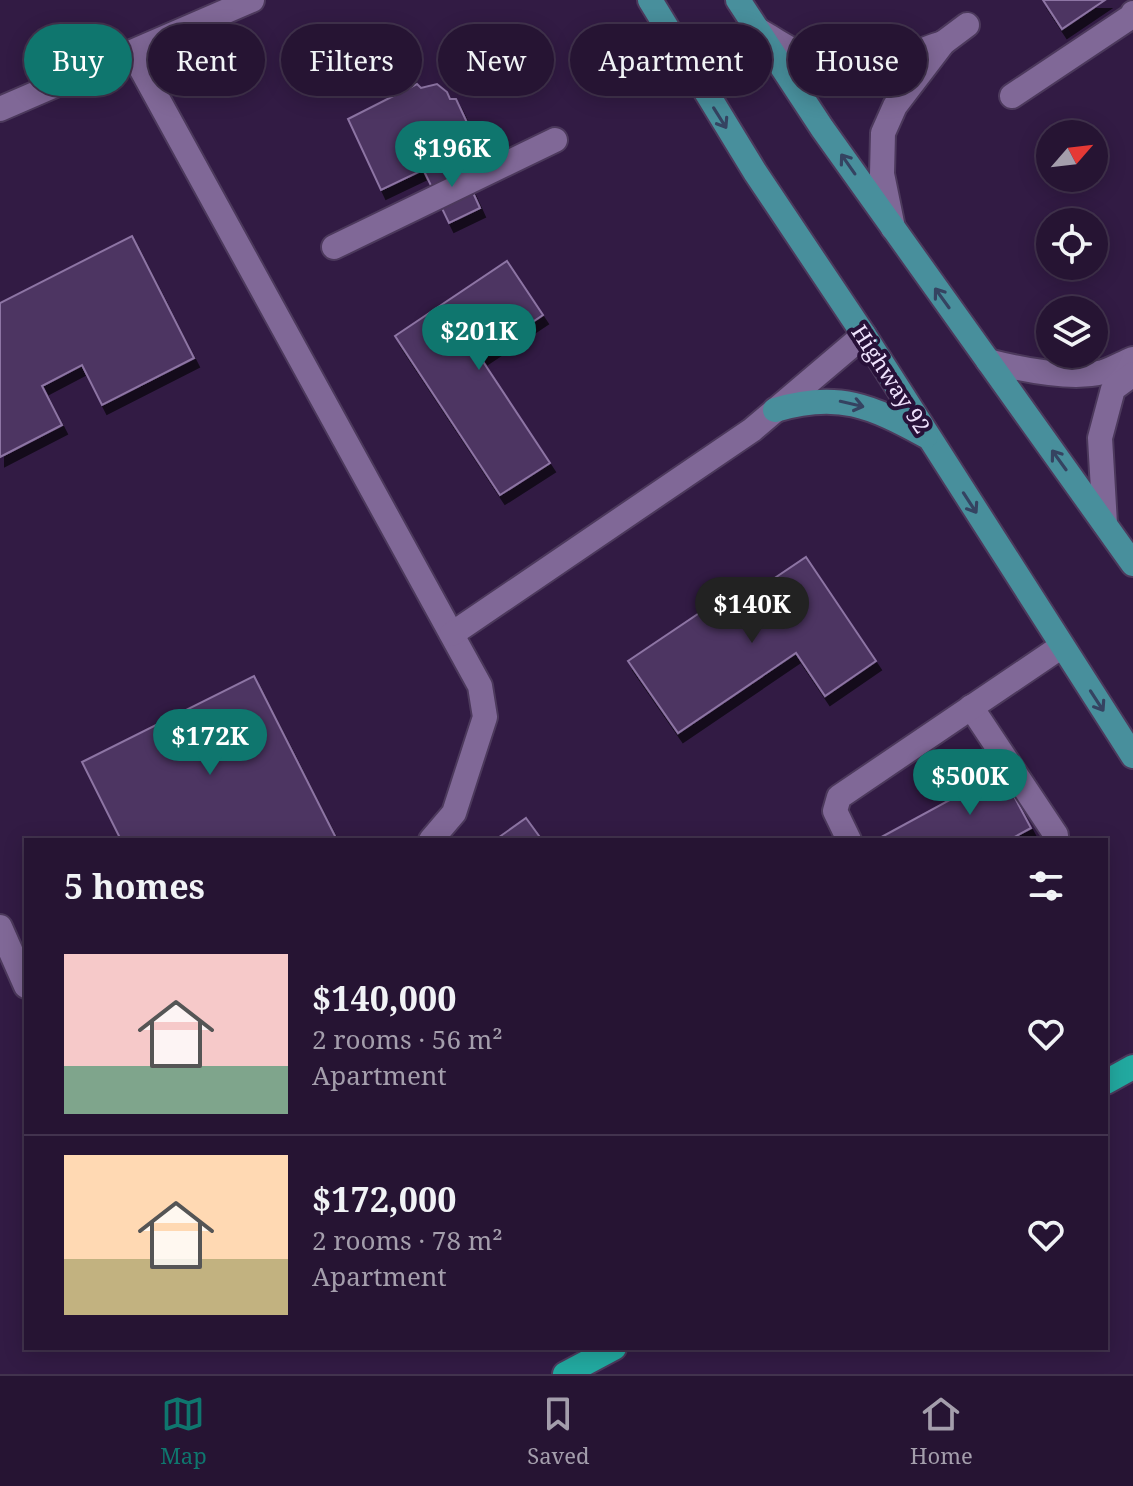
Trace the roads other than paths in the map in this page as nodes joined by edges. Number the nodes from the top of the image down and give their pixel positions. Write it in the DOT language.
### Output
graph roads {
  1 [pos="252,0"];
  2 [pos="650,0"];
  3 [pos="738,0"];
  4 [pos="1133,13"];
  5 [pos="753,24"];
  6 [pos="967,25"];
  7 [pos="772,38"];
  8 [pos="943,43"];
  9 [pos="132,52"];
  10 [pos="772,52"];
  11 [pos="30,96"];
  12 [pos="1012,96"];
  13 [pos="0,109"];
  14 [pos="555,140"];
  15 [pos="893,228"];
  16 [pos="334,247"];
  17 [pos="864,335"];
  18 [pos="1133,359"];
  19 [pos="988,361"];
  20 [pos="1133,374"];
  21 [pos="775,410"];
  22 [pos="928,437"];
  23 [pos="1105,524"];
  24 [pos="1133,564"];
  25 [pos="452,634"];
  26 [pos="1062,646"];
  27 [pos="971,707"];
  28 [pos="1133,756"];
  29 [pos="433,838"];
  30 [pos="848,838"];
  31 [pos="1056,838"];
  32 [pos="0,927"];
  33 [pos="24,981"];
  34 [pos="1133,1067"];
  35 [pos="1108,1081"];
  36 [pos="610,1350"];
  37 [pos="565,1374"];
  1 -- 9 [label="street"];
  2 -- 17 [label="main road, Highway 92, one-way"];
  3 -- 5 [label="main road"];
  4 -- 12 [label="street"];
  6 -- 8 [label="street"];
  7 -- 8 [label="street"];
  8 -- 15 [label="street"];
  9 -- 25 [label="street"];
  15 -- 10 [label="main road, one-way"];
  11 -- 13 [label="street"];
  14 -- 16 [label="street"];
  19 -- 15 [label="main road, one-way"];
  17 -- 21 [label="street"];
  17 -- 22 [label="main road, Highway 92"];
  18 -- 19 [label="street"];
  23 -- 19 [label="main road, one-way"];
  20 -- 23 [label="street"];
  21 -- 22 [label="main road, one-way"];
  21 -- 25 [label="street"];
  22 -- 26 [label="main road, Highway 92, one-way"];
  23 -- 24 [label="main road"];
  25 -- 29 [label="street"];
  26 -- 27 [label="street"];
  26 -- 28 [label="main road, Highway 92, one-way"];
  27 -- 30 [label="street"];
  27 -- 31 [label="street"];
  32 -- 33 [label="street"];
  34 -- 35 [label="highway"];
  36 -- 37 [label="highway"];
}
